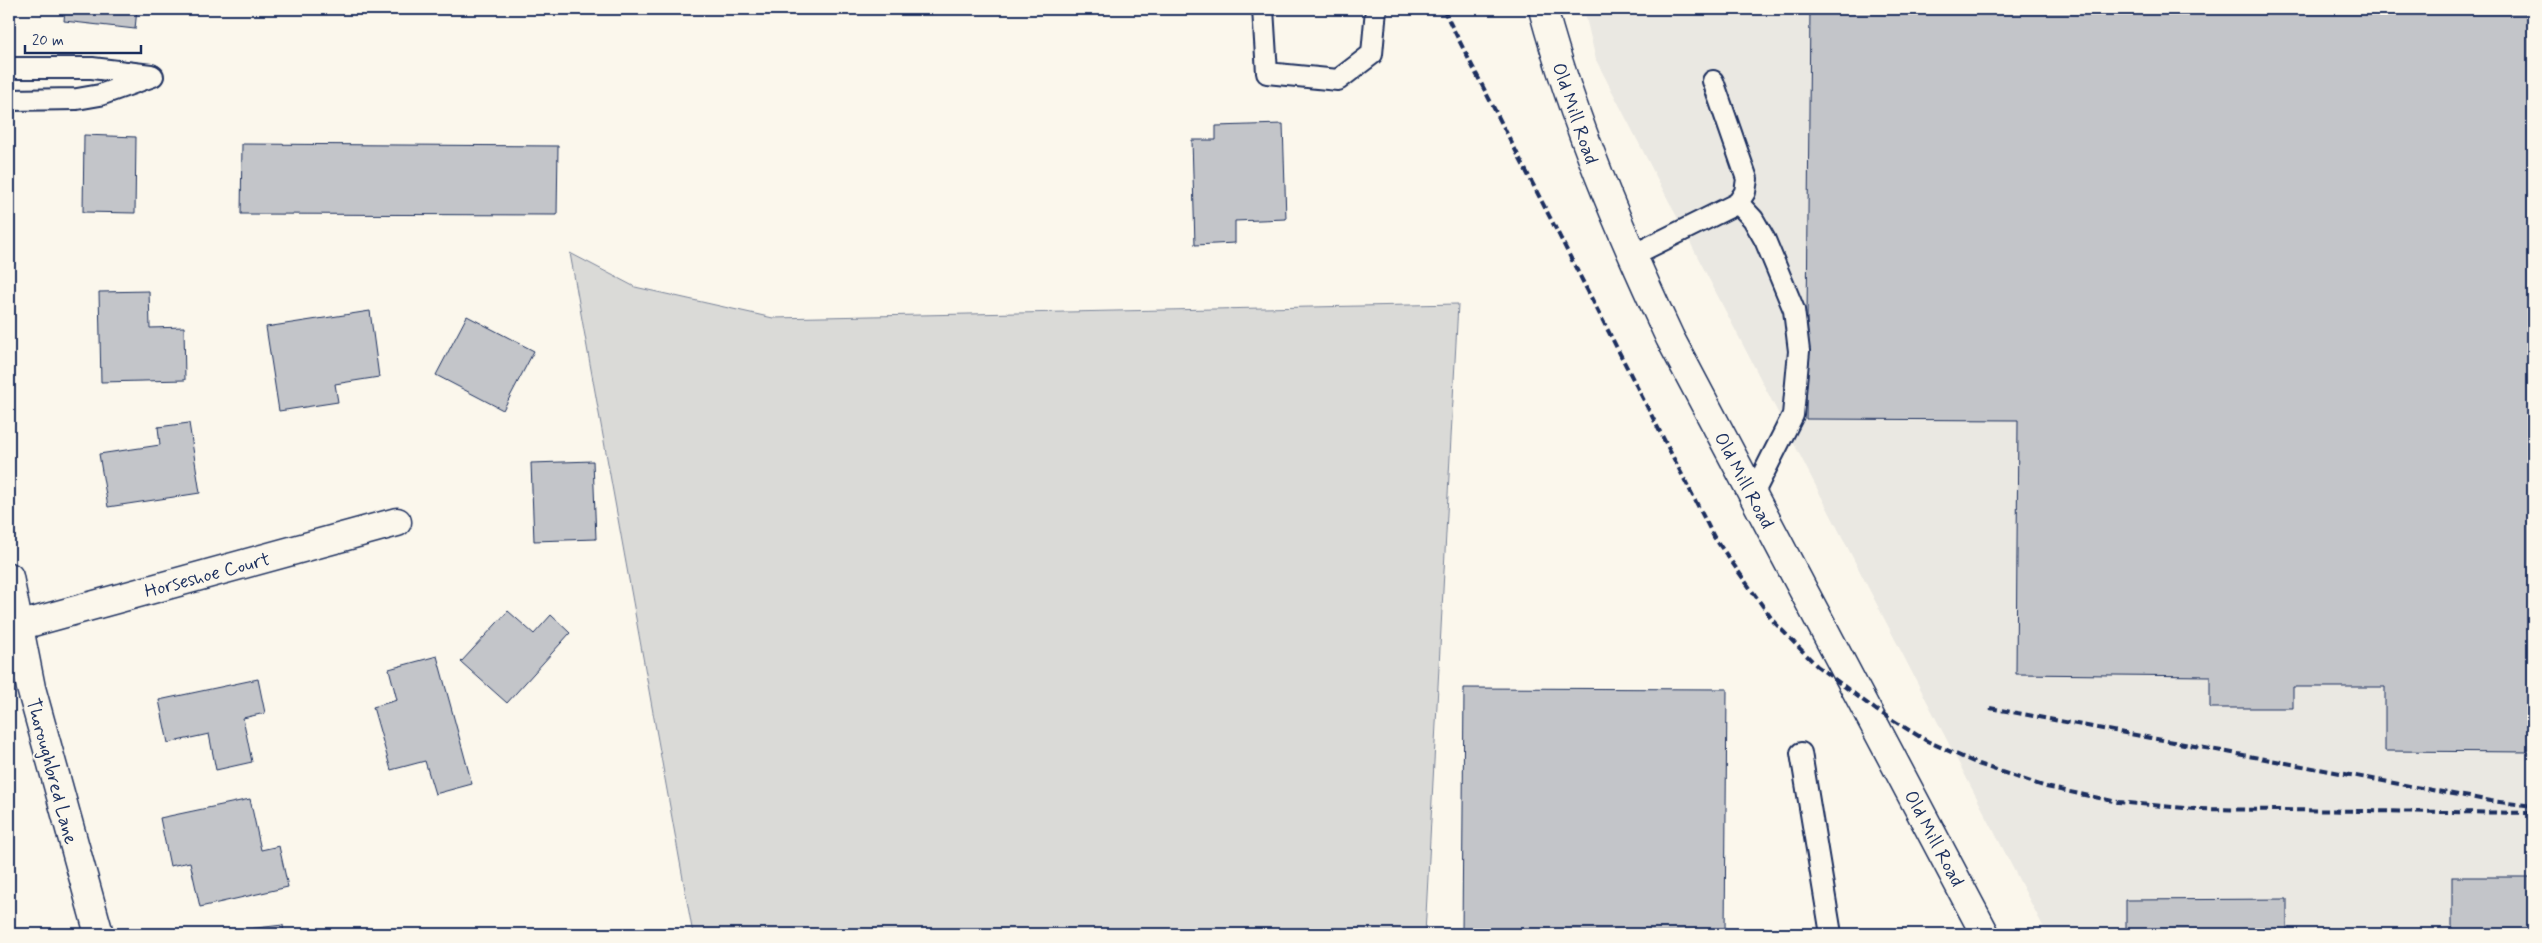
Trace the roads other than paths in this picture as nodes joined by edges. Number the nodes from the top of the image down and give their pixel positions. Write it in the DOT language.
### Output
graph roads {
  1 [pos="1263,9"];
  2 [pos="1376,9"];
  3 [pos="1543,9"];
  4 [pos="9,68"];
  5 [pos="1713,81"];
  6 [pos="9,100"];
  7 [pos="1738,203"];
  8 [pos="1631,256"];
  9 [pos="1753,494"];
  10 [pos="397,522"];
  11 [pos="9,577"];
  12 [pos="18,626"];
  13 [pos="1801,752"];
  14 [pos="98,934"];
  15 [pos="1831,934"];
  16 [pos="1986,934"];
  1 -- 2 [label="lane"];
  3 -- 8 [label="street, Old Mill Road"];
  4 -- 6 [label="lane"];
  5 -- 7 [label="lane"];
  7 -- 8 [label="lane"];
  7 -- 9 [label="lane"];
  8 -- 9 [label="street, Old Mill Road"];
  9 -- 16 [label="street, Old Mill Road"];
  10 -- 12 [label="street, Horseshoe Court"];
  11 -- 12 [label="street, Thoroughbred Lane"];
  12 -- 14 [label="street, Thoroughbred Lane"];
  13 -- 15 [label="lane"];
}
